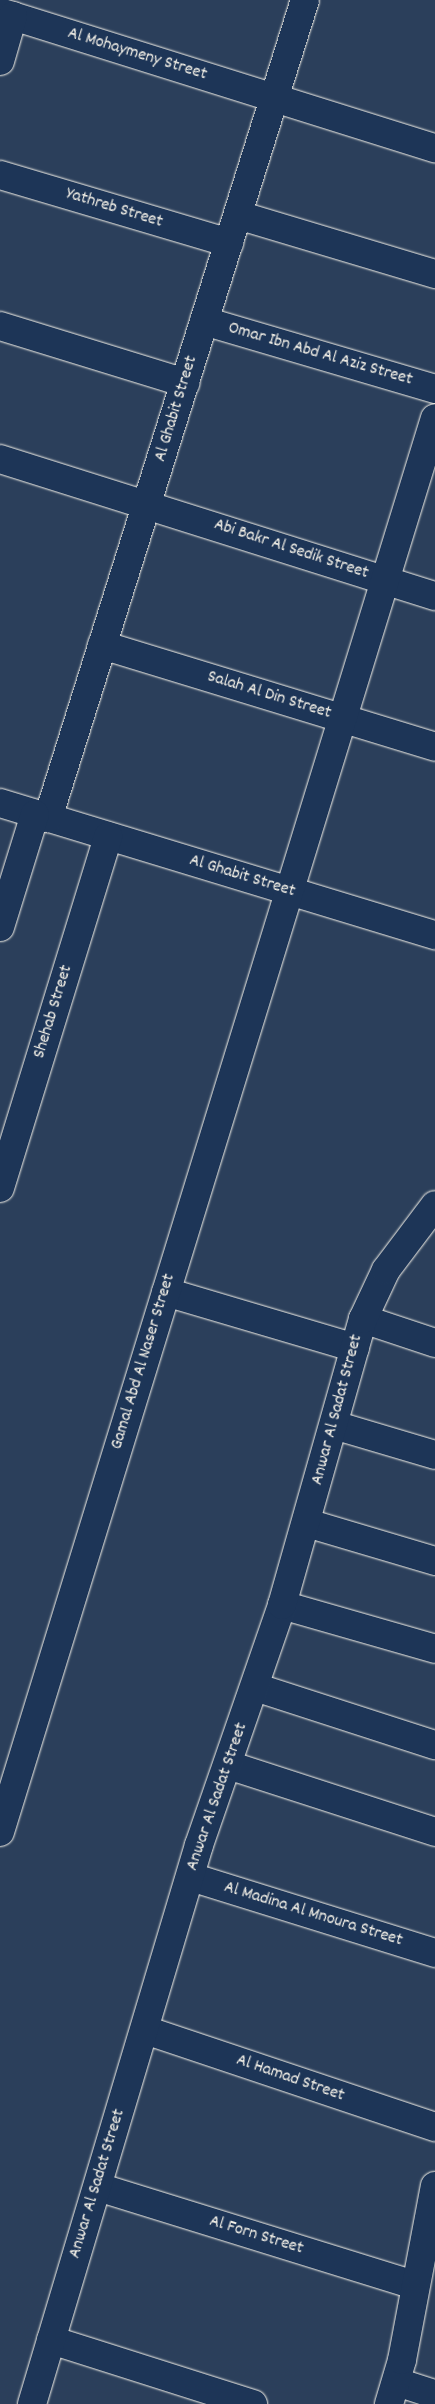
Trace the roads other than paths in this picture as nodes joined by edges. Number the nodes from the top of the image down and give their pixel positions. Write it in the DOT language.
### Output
graph roads {
  1 [pos="305,0"];
  2 [pos="7,14"];
  3 [pos="0,61"];
  4 [pos="274,97"];
  5 [pos="435,148"];
  6 [pos="0,175"];
  7 [pos="238,215"];
  8 [pos="229,244"];
  9 [pos="435,274"];
  10 [pos="204,321"];
  11 [pos="0,326"];
  12 [pos="185,383"];
  13 [pos="435,389"];
  14 [pos="435,418"];
  15 [pos="0,459"];
  16 [pos="147,505"];
  17 [pos="385,580"];
  18 [pos="435,596"];
  19 [pos="102,645"];
  20 [pos="342,718"];
  21 [pos="435,747"];
  22 [pos="0,804"];
  23 [pos="41,816"];
  24 [pos="108,836"];
  25 [pos="289,891"];
  26 [pos="0,927"];
  27 [pos="435,935"];
  28 [pos="0,1188"];
  29 [pos="432,1213"];
  30 [pos="166,1292"];
  31 [pos="364,1319"];
  32 [pos="435,1343"];
  33 [pos="354,1348"];
  34 [pos="334,1425"];
  35 [pos="435,1455"];
  36 [pos="307,1523"];
  37 [pos="435,1561"];
  38 [pos="282,1605"];
  39 [pos="435,1649"];
  40 [pos="255,1687"];
  41 [pos="435,1745"];
  42 [pos="228,1765"];
  43 [pos="0,1832"];
  44 [pos="435,1832"];
  45 [pos="191,1876"];
  46 [pos="435,1953"];
  47 [pos="145,2030"];
  48 [pos="435,2127"];
  49 [pos="435,2186"];
  50 [pos="98,2187"];
  51 [pos="414,2286"];
  52 [pos="51,2340"];
  53 [pos="393,2393"];
  54 [pos="435,2394"];
  55 [pos="32,2404"];
  56 [pos="253,2404"];
  1 -- 4 [label="street, Al Ghabit Street"];
  2 -- 3 [label="street"];
  2 -- 4 [label="street, Al Mohaymeny Street"];
  4 -- 5 [label="street, Al Mohaymeny Street"];
  4 -- 7 [label="street, Al Ghabit Street"];
  6 -- 8 [label="street, Yathreb Street"];
  7 -- 8 [label="street, Al Ghabit Street"];
  7 -- 9 [label="street"];
  8 -- 10 [label="street, Al Ghabit Street"];
  10 -- 12 [label="street, Al Ghabit Street"];
  10 -- 13 [label="street, Omar Ibn Abd Al Aziz Street"];
  11 -- 12 [label="street"];
  12 -- 16 [label="street, Al Ghabit Street"];
  14 -- 17 [label="street, Gamal Abd Al Naser Street"];
  15 -- 16 [label="street, Abi Bakr Al Sedik Street"];
  16 -- 17 [label="street, Abi Bakr Al Sedik Street"];
  16 -- 19 [label="street, Al Ghabit Street"];
  17 -- 18 [label="street, Abi Bakr Al Sedik Street"];
  17 -- 20 [label="street, Gamal Abd Al Naser Street"];
  19 -- 20 [label="street, Salah Al Din Street"];
  19 -- 23 [label="street, Al Ghabit Street"];
  20 -- 21 [label="street, Salah Al Din Street"];
  20 -- 25 [label="street, Gamal Abd Al Naser Street"];
  22 -- 23 [label="street, Al Ghabit Street"];
  23 -- 24 [label="street, Al Ghabit Street"];
  23 -- 26 [label="street"];
  24 -- 25 [label="street, Al Ghabit Street"];
  24 -- 28 [label="street, Shehab Street"];
  25 -- 27 [label="street, Al Ghabit Street"];
  25 -- 30 [label="street, Gamal Abd Al Naser Street"];
  29 -- 31 [label="street, Anwar Al Sadat Street"];
  30 -- 33 [label="street"];
  30 -- 43 [label="street, Gamal Abd Al Naser Street"];
  31 -- 32 [label="street"];
  31 -- 33 [label="street, Anwar Al Sadat Street"];
  33 -- 34 [label="street, Anwar Al Sadat Street"];
  34 -- 35 [label="street"];
  34 -- 36 [label="street, Anwar Al Sadat Street"];
  36 -- 37 [label="street"];
  36 -- 38 [label="street, Anwar Al Sadat Street"];
  38 -- 39 [label="street"];
  38 -- 40 [label="street, Anwar Al Sadat Street"];
  40 -- 41 [label="street"];
  40 -- 42 [label="street, Anwar Al Sadat Street"];
  42 -- 44 [label="street"];
  42 -- 45 [label="street, Anwar Al Sadat Street"];
  45 -- 46 [label="street, Al Madina Al Mnoura Street"];
  45 -- 47 [label="street, Anwar Al Sadat Street"];
  47 -- 48 [label="street, Al Hamad Street"];
  47 -- 50 [label="street, Anwar Al Sadat Street"];
  49 -- 51 [label="street"];
  50 -- 51 [label="street, Al Forn Street"];
  50 -- 52 [label="street, Anwar Al Sadat Street"];
  51 -- 53 [label="street"];
  52 -- 55 [label="street, Anwar Al Sadat Street"];
  52 -- 56 [label="street"];
  53 -- 54 [label="street"];
}
